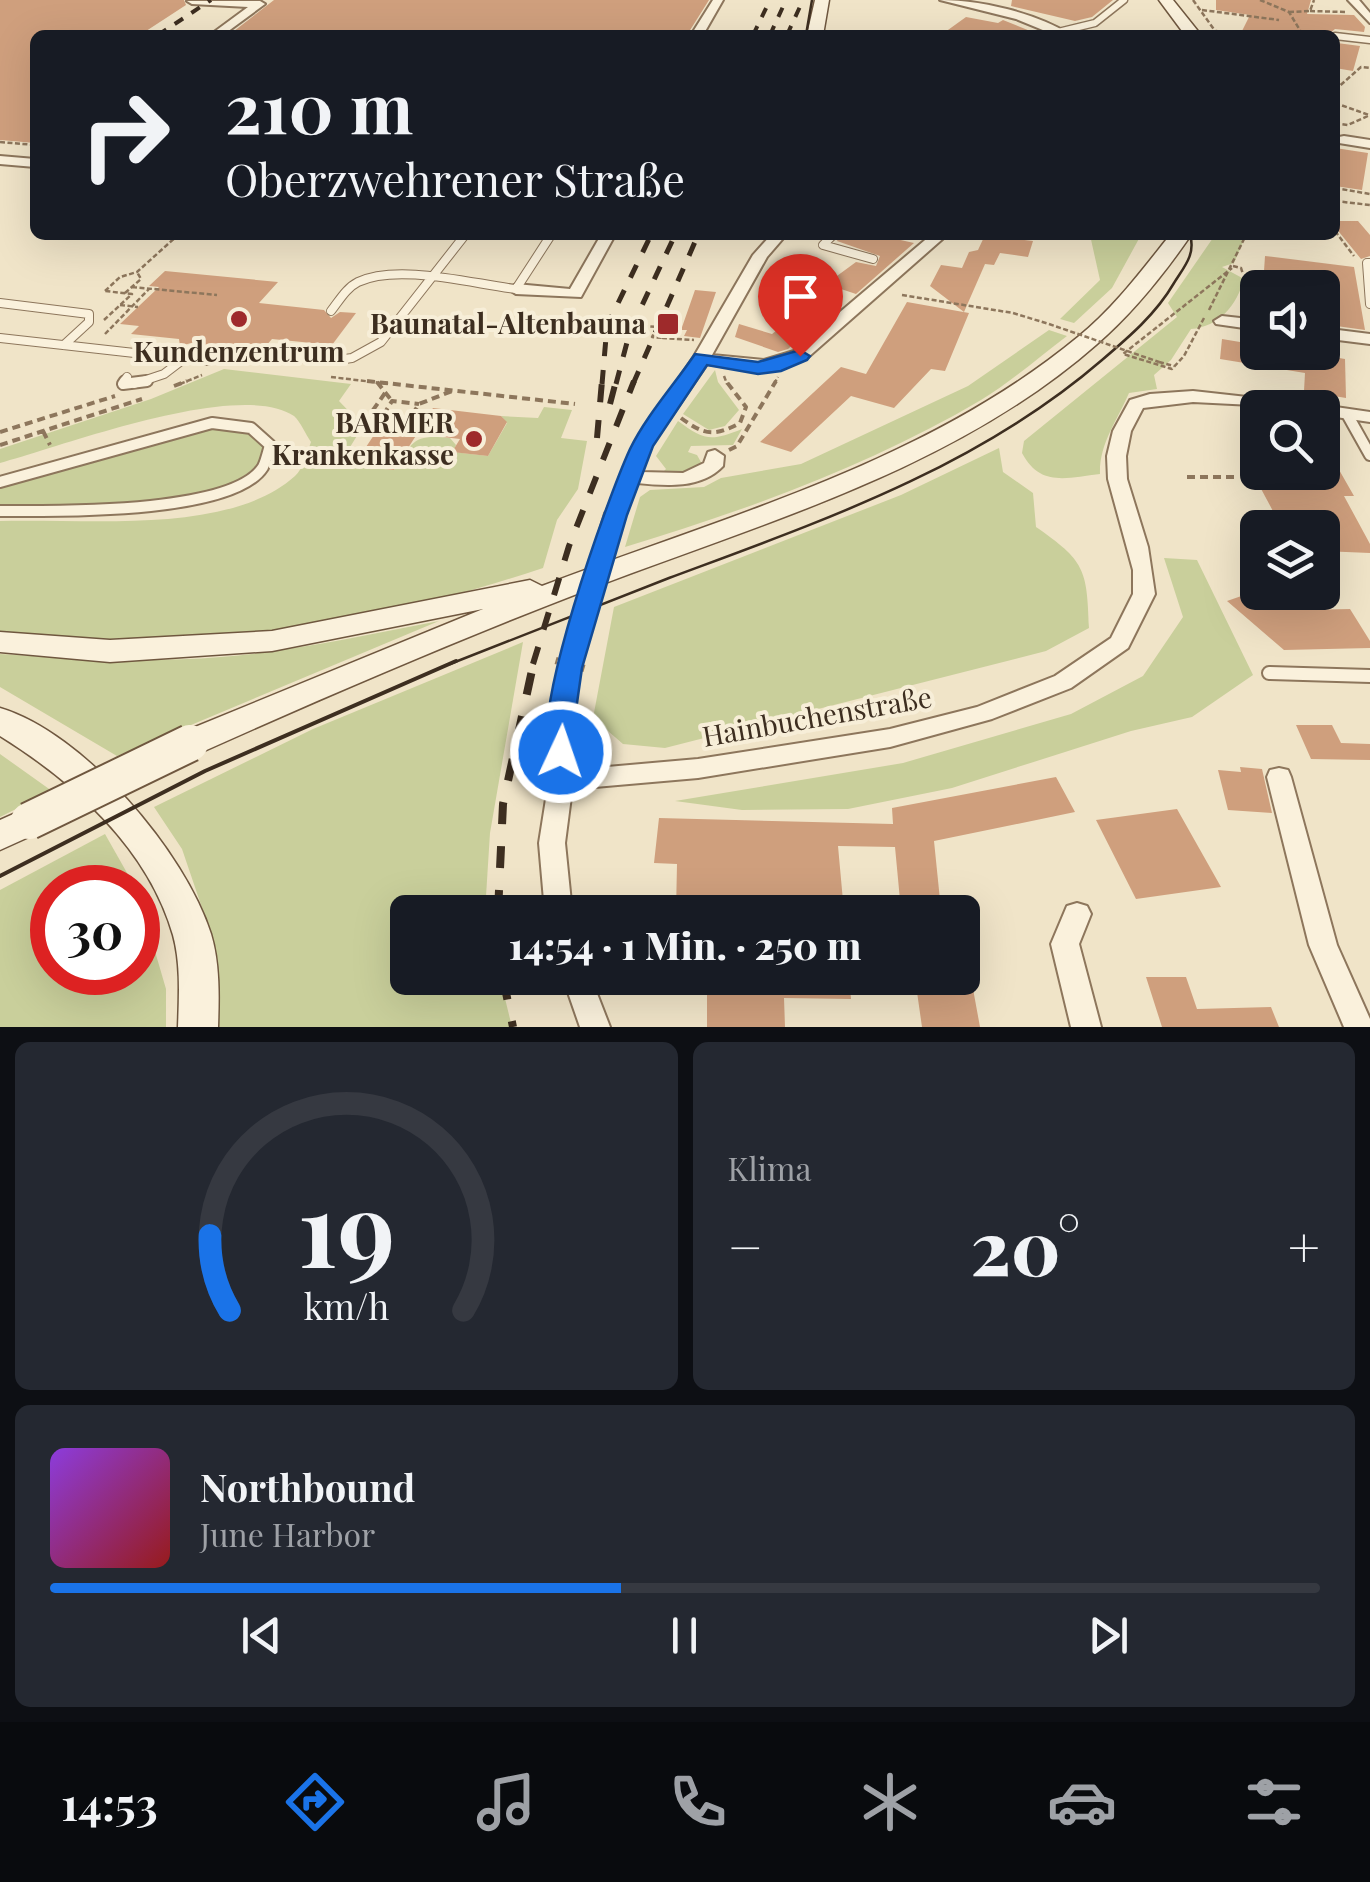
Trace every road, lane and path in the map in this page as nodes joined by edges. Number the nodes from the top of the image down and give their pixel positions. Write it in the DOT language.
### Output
graph roads {
  1 [pos="718,0"];
  2 [pos="822,0"];
  3 [pos="951,0"];
  4 [pos="1124,0"];
  5 [pos="1166,0"];
  6 [pos="1178,0"];
  7 [pos="1193,0"];
  8 [pos="1260,0"];
  9 [pos="1314,0"];
  10 [pos="1353,0"];
  11 [pos="192,1"];
  12 [pos="262,2"];
  13 [pos="1202,10"];
  14 [pos="1310,11"];
  15 [pos="1289,14"];
  16 [pos="1368,16"];
  17 [pos="1279,20"];
  18 [pos="1293,22"];
  19 [pos="223,30"];
  20 [pos="700,30"];
  21 [pos="817,30"];
  22 [pos="1052,30"];
  23 [pos="1072,30"];
  24 [pos="1196,30"];
  25 [pos="1197,30"];
  26 [pos="1198,30"];
  27 [pos="1299,30"];
  28 [pos="1340,36"];
  29 [pos="1370,40"];
  30 [pos="1370,68"];
  31 [pos="1340,86"];
  32 [pos="1340,105"];
  33 [pos="1369,115"];
  34 [pos="1340,124"];
  35 [pos="1344,140"];
  36 [pos="0,142"];
  37 [pos="1370,144"];
  38 [pos="28,145"];
  39 [pos="0,160"];
  40 [pos="19,162"];
  41 [pos="30,163"];
  42 [pos="1340,189"];
  43 [pos="1370,194"];
  44 [pos="1340,201"];
  45 [pos="1370,206"];
  46 [pos="1340,238"];
  47 [pos="172,240"];
  48 [pos="460,240"];
  49 [pos="549,240"];
  50 [pos="605,240"];
  51 [pos="774,240"];
  52 [pos="828,240"];
  53 [pos="935,240"];
  54 [pos="1156,240"];
  55 [pos="1177,240"];
  56 [pos="1244,240"];
  57 [pos="874,259"];
  58 [pos="1368,263"];
  59 [pos="1232,267"];
  60 [pos="1242,270"];
  61 [pos="137,272"];
  62 [pos="430,278"];
  63 [pos="132,287"];
  64 [pos="148,289"];
  65 [pos="516,289"];
  66 [pos="879,291"];
  67 [pos="125,293"];
  68 [pos="902,294"];
  69 [pos="1130,295"];
  70 [pos="217,296"];
  71 [pos="0,303"];
  72 [pos="1370,304"];
  73 [pos="120,305"];
  74 [pos="136,307"];
  75 [pos="331,311"];
  76 [pos="1222,321"];
  77 [pos="613,322"];
  78 [pos="1049,324"];
  79 [pos="1240,324"];
  80 [pos="666,330"];
  81 [pos="684,330"];
  82 [pos="105,334"];
  83 [pos="1340,336"];
  84 [pos="0,338"];
  85 [pos="662,338"];
  86 [pos="680,340"];
  87 [pos="1370,340"];
  88 [pos="64,345"];
  89 [pos="76,346"];
  90 [pos="702,349"];
  91 [pos="184,358"];
  92 [pos="1160,362"];
  93 [pos="1177,366"];
  94 [pos="774,367"];
  95 [pos="723,370"];
  96 [pos="209,372"];
  97 [pos="127,377"];
  98 [pos="376,382"];
  99 [pos="452,390"];
  100 [pos="160,392"];
  101 [pos="386,393"];
  102 [pos="147,397"];
  103 [pos="392,401"];
  104 [pos="1240,402"];
  105 [pos="420,404"];
  106 [pos="576,404"];
  107 [pos="1340,413"];
  108 [pos="1347,414"];
  109 [pos="1370,417"];
  110 [pos="681,418"];
  111 [pos="82,419"];
  112 [pos="409,420"];
  113 [pos="414,425"];
  114 [pos="391,427"];
  115 [pos="43,431"];
  116 [pos="0,432"];
  117 [pos="0,444"];
  118 [pos="50,445"];
  119 [pos="1370,455"];
  120 [pos="715,456"];
  121 [pos="630,476"];
  122 [pos="1187,477"];
  123 [pos="1239,477"];
  124 [pos="0,482"];
  125 [pos="0,511"];
  126 [pos="576,584"];
  127 [pos="0,642"];
  128 [pos="1270,673"];
  129 [pos="1370,676"];
  130 [pos="0,720"];
  131 [pos="1279,776"];
  132 [pos="562,780"];
  133 [pos="14,828"];
  134 [pos="557,895"];
  135 [pos="1077,914"];
  136 [pos="583,995"];
  137 [pos="198,1027"];
  138 [pos="595,1027"];
  139 [pos="1086,1027"];
  140 [pos="1359,1027"];
  1 -- 20 [label="street"];
  2 -- 21 [label="main road"];
  3 -- 22 [label="street"];
  4 -- 23 [label="lane"];
  5 -- 24 [label="main road"];
  6 -- 25 [label="main road"];
  7 -- 13 [label="path"];
  8 -- 15 [label="path"];
  9 -- 14 [label="path"];
  10 -- 16 [label="street"];
  11 -- 12 [label="street"];
  12 -- 19 [label="street"];
  13 -- 17 [label="path"];
  13 -- 26 [label="path"];
  14 -- 15 [label="path"];
  14 -- 16 [label="path"];
  15 -- 17 [label="path"];
  15 -- 18 [label="path"];
  17 -- 18 [label="path"];
  18 -- 27 [label="path"];
  28 -- 29 [label="lane"];
  30 -- 31 [label="path"];
  32 -- 33 [label="path"];
  33 -- 34 [label="path"];
  35 -- 37 [label="street"];
  36 -- 38 [label="path"];
  38 -- 40 [label="street"];
  39 -- 40 [label="street"];
  40 -- 41 [label="street"];
  42 -- 43 [label="path"];
  44 -- 45 [label="path"];
  46 -- 58 [label="path"];
  47 -- 61 [label="path"];
  48 -- 62 [label="lane"];
  49 -- 65 [label="lane"];
  50 -- 65 [label="street"];
  51 -- 90 [label="street"];
  52 -- 57 [label="lane"];
  53 -- 66 [label="street"];
  54 -- 69 [label="main road"];
  55 -- 69 [label="main road"];
  56 -- 59 [label="path"];
  58 -- 72 [label="lane"];
  59 -- 60 [label="path"];
  59 -- 93 [label="path"];
  59 -- 93 [label="path"];
  61 -- 63 [label="path"];
  61 -- 67 [label="path"];
  62 -- 65 [label="lane"];
  62 -- 75 [label="lane"];
  62 -- 91 [label="lane"];
  63 -- 64 [label="path"];
  63 -- 67 [label="path"];
  64 -- 70 [label="path"];
  64 -- 74 [label="path"];
  66 -- 68 [label="street"];
  66 -- 94 [label="street"];
  67 -- 73 [label="path"];
  68 -- 78 [label="path"];
  69 -- 126 [label="main road"];
  71 -- 88 [label="lane"];
  73 -- 74 [label="path"];
  73 -- 89 [label="path"];
  74 -- 82 [label="path"];
  76 -- 79 [label="street"];
  77 -- 85 [label="path"];
  78 -- 92 [label="path, bridge"];
  80 -- 85 [label="path"];
  81 -- 86 [label="path"];
  83 -- 87 [label="street"];
  84 -- 88 [label="lane"];
  85 -- 86 [label="path"];
  86 -- 90 [label="path"];
  88 -- 89 [label="lane"];
  89 -- 91 [label="lane"];
  90 -- 94 [label="street"];
  90 -- 121 [label="street"];
  91 -- 97 [label="lane"];
  92 -- 93 [label="path"];
  94 -- 120 [label="path"];
  95 -- 110 [label="path"];
  96 -- 100 [label="path"];
  98 -- 99 [label="path"];
  98 -- 101 [label="path"];
  99 -- 105 [label="path"];
  99 -- 106 [label="path"];
  101 -- 103 [label="path"];
  101 -- 114 [label="path"];
  102 -- 111 [label="path"];
  103 -- 105 [label="path"];
  103 -- 112 [label="path"];
  104 -- 132 [label="street, Hainbuchenstraße"];
  105 -- 112 [label="path"];
  107 -- 108 [label="street"];
  108 -- 109 [label="street"];
  108 -- 119 [label="lane"];
  111 -- 115 [label="path"];
  111 -- 116 [label="path"];
  112 -- 113 [label="path"];
  115 -- 117 [label="path"];
  115 -- 118 [label="path"];
  120 -- 121 [label="street"];
  121 -- 132 [label="street, bridge"];
  122 -- 123 [label="path"];
  124 -- 125 [label="lane"];
  126 -- 127 [label="main road"];
  126 -- 133 [label="main road, bridge"];
  128 -- 129 [label="lane"];
  130 -- 137 [label="main road"];
  131 -- 140 [label="street"];
  132 -- 134 [label="street"];
  135 -- 139 [label="street"];
  136 -- 138 [label="street"];
}
